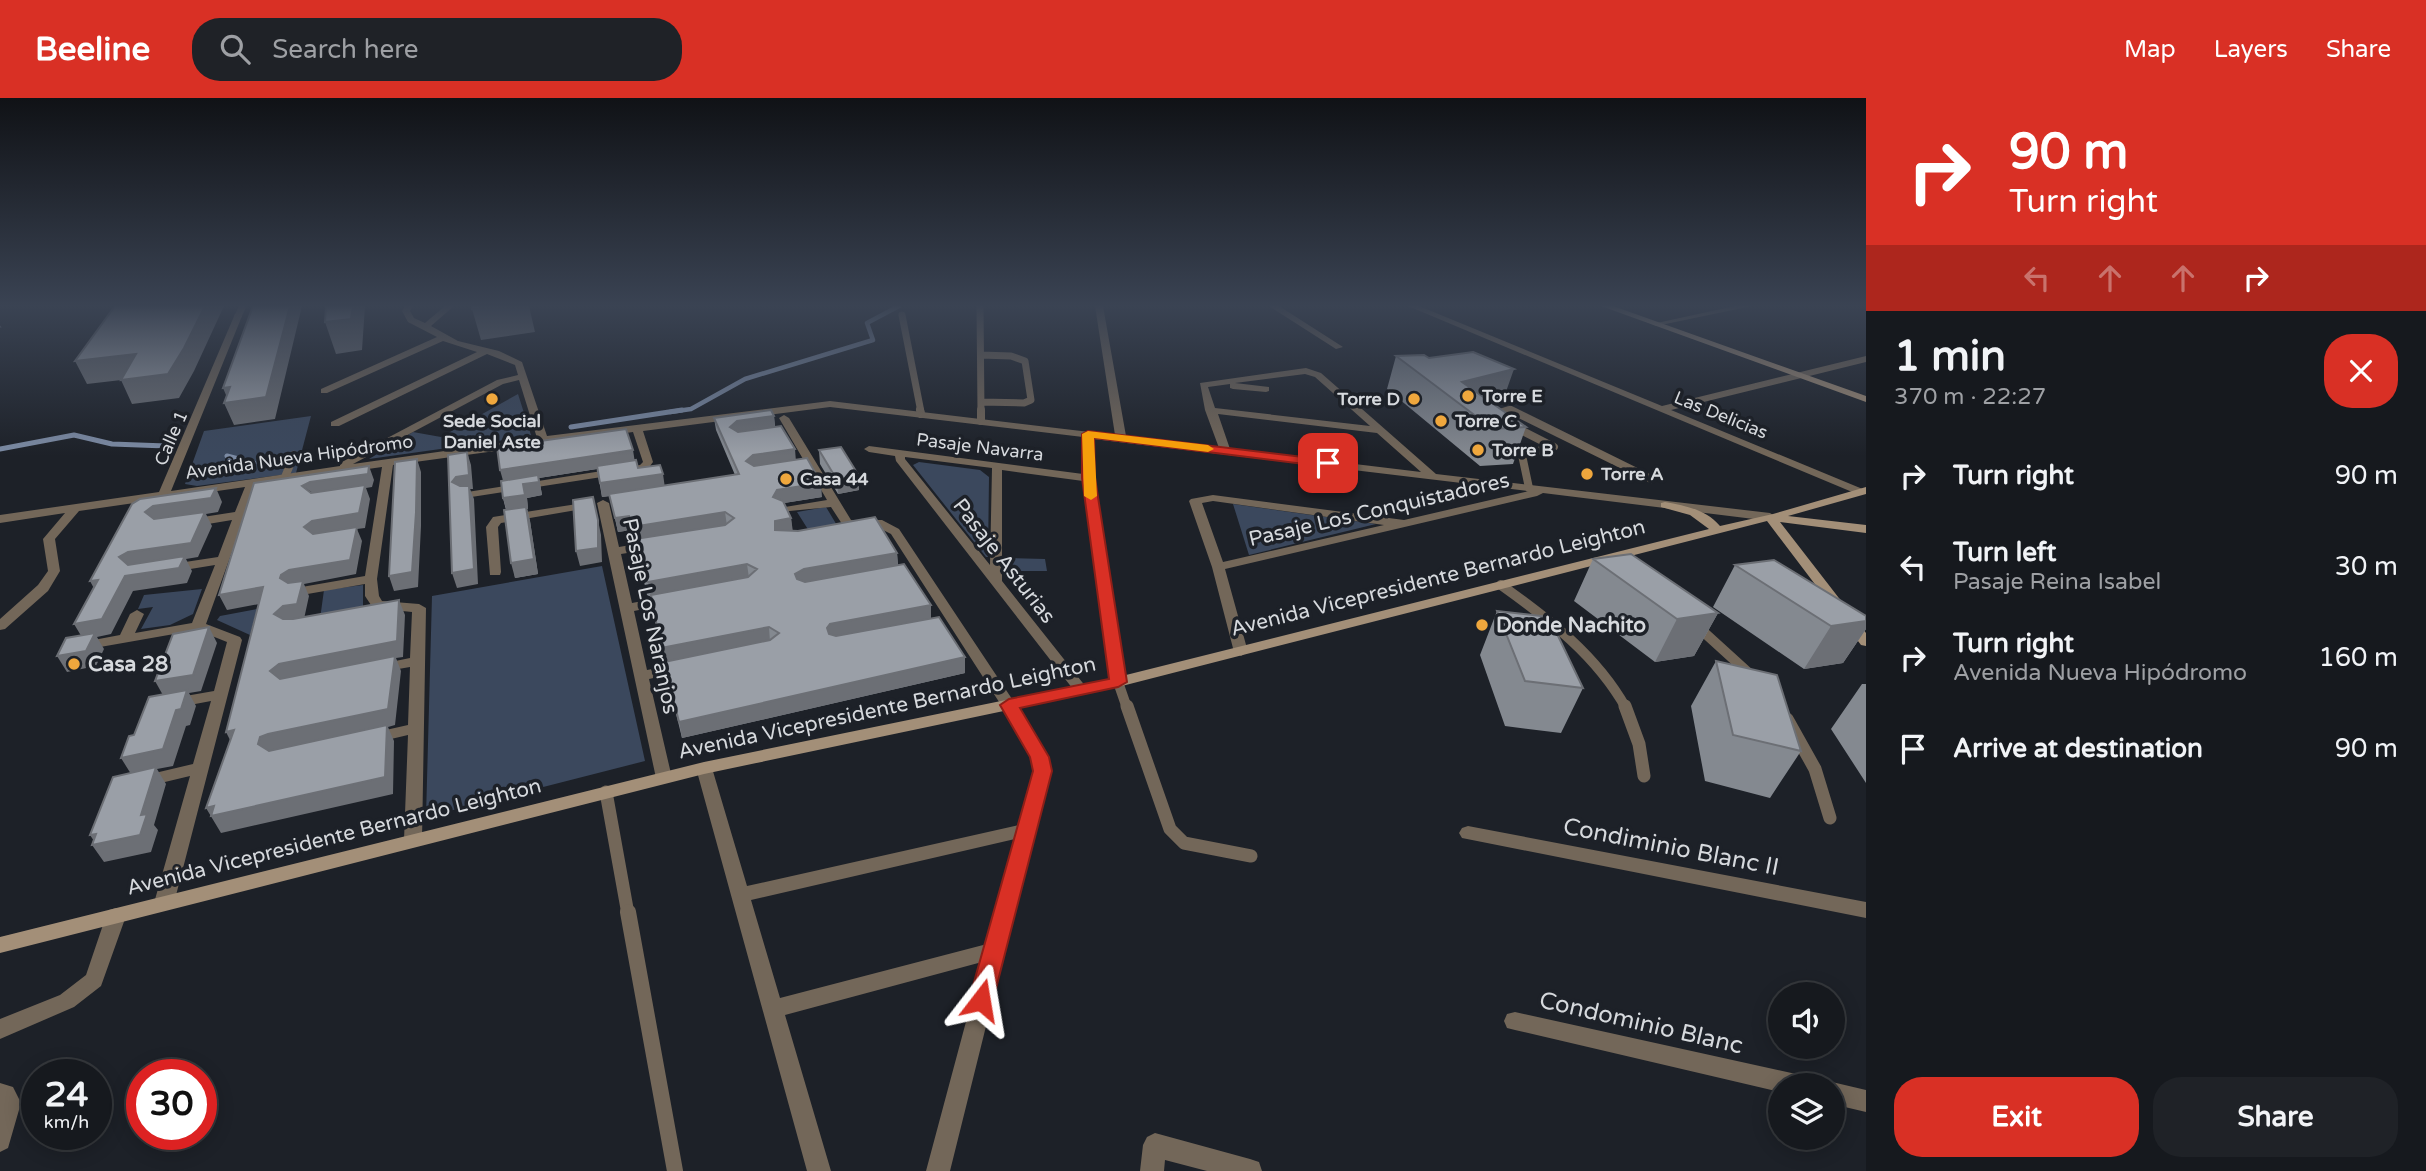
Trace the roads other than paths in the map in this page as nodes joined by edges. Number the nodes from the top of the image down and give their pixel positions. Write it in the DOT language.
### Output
graph roads {
  1 [pos="222,356"];
  2 [pos="402,356"];
  3 [pos="475,356"];
  4 [pos="502,356"];
  5 [pos="910,356"];
  6 [pos="981,356"];
  7 [pos="1012,356"];
  8 [pos="1107,356"];
  9 [pos="1532,356"];
  10 [pos="1747,356"];
  11 [pos="1866,359"];
  12 [pos="1801,375"];
  13 [pos="524,376"];
  14 [pos="1211,384"];
  15 [pos="1266,389"];
  16 [pos="324,391"];
  17 [pos="1866,399"];
  18 [pos="981,402"];
  19 [pos="1210,410"];
  20 [pos="1661,410"];
  21 [pos="921,414"];
  22 [pos="784,418"];
  23 [pos="981,421"];
  24 [pos="335,424"];
  25 [pos="637,428"];
  26 [pos="1378,430"];
  27 [pos="1088,434"];
  28 [pos="1121,438"];
  29 [pos="543,440"];
  30 [pos="869,449"];
  31 [pos="1225,451"];
  32 [pos="294,455"];
  33 [pos="901,455"];
  34 [pos="388,462"];
  35 [pos="997,468"];
  36 [pos="336,470"];
  37 [pos="1432,476"];
  38 [pos="285,477"];
  39 [pos="1088,478"];
  40 [pos="1651,479"];
  41 [pos="252,482"];
  42 [pos="1529,488"];
  43 [pos="1548,490"];
  44 [pos="1863,491"];
  45 [pos="164,494"];
  46 [pos="465,495"];
  47 [pos="833,503"];
  48 [pos="1665,505"];
  49 [pos="76,507"];
  50 [pos="783,510"];
  51 [pos="240,516"];
  52 [pos="1770,517"];
  53 [pos="0,519"];
  54 [pos="1404,524"];
  55 [pos="174,525"];
  56 [pos="1866,529"];
  57 [pos="1717,531"];
  58 [pos="671,542"];
  59 [pos="616,551"];
  60 [pos="222,560"];
  61 [pos="1218,567"];
  62 [pos="161,570"];
  63 [pos="495,572"];
  64 [pos="371,579"];
  65 [pos="996,581"];
  66 [pos="1501,586"];
  67 [pos="296,592"];
  68 [pos="681,598"];
  69 [pos="626,608"];
  70 [pos="137,614"];
  71 [pos="1690,620"];
  72 [pos="0,626"];
  73 [pos="198,626"];
  74 [pos="126,638"];
  75 [pos="1866,642"];
  76 [pos="72,648"];
  77 [pos="1241,652"];
  78 [pos="419,661"];
  79 [pos="706,663"];
  80 [pos="366,671"];
  81 [pos="641,676"];
  82 [pos="1118,682"];
  83 [pos="1759,684"];
  84 [pos="1081,690"];
  85 [pos="221,694"];
  86 [pos="163,705"];
  87 [pos="1009,705"];
  88 [pos="1781,711"];
  89 [pos="417,728"];
  90 [pos="353,742"];
  91 [pos="201,768"];
  92 [pos="704,768"];
  93 [pos="1644,776"];
  94 [pos="664,778"];
  95 [pos="122,785"];
  96 [pos="606,792"];
  97 [pos="1830,818"];
  98 [pos="1024,830"];
  99 [pos="1468,833"];
  100 [pos="413,840"];
  101 [pos="1251,856"];
  102 [pos="740,895"];
  103 [pos="164,903"];
  104 [pos="1866,910"];
  105 [pos="116,916"];
  106 [pos="0,945"];
  107 [pos="993,951"];
  108 [pos="773,1009"];
  109 [pos="1515,1021"];
  110 [pos="0,1029"];
  111 [pos="1768,1079"];
  112 [pos="0,1094"];
  113 [pos="1845,1096"];
  114 [pos="1866,1101"];
  115 [pos="0,1140"];
  116 [pos="675,1171"];
  117 [pos="819,1171"];
  118 [pos="938,1171"];
  119 [pos="1152,1171"];
  120 [pos="1250,1171"];
  1 -- 45 [label="street, Calle 1"];
  2 -- 16 [label="street"];
  3 -- 24 [label="street"];
  4 -- 13 [label="street"];
  5 -- 21 [label="lane"];
  6 -- 18 [label="lane"];
  7 -- 18 [label="lane"];
  8 -- 28 [label="street"];
  9 -- 20 [label="street, Las Delicias"];
  10 -- 12 [label="main road"];
  11 -- 12 [label="street"];
  12 -- 17 [label="main road"];
  12 -- 20 [label="street"];
  13 -- 29 [label="street"];
  13 -- 36 [label="street"];
  14 -- 15 [label="street"];
  14 -- 19 [label="street"];
  14 -- 26 [label="street"];
  18 -- 23 [label="lane"];
  19 -- 26 [label="street"];
  19 -- 31 [label="street"];
  20 -- 44 [label="street, Las Delicias"];
  21 -- 23 [label="street, Avenida Nueva Hipódromo"];
  21 -- 25 [label="street, Avenida Nueva Hipódromo"];
  22 -- 47 [label="street"];
  23 -- 27 [label="street, Avenida Nueva Hipódromo"];
  25 -- 29 [label="street, Avenida Nueva Hipódromo"];
  25 -- 46 [label="street"];
  26 -- 37 [label="street"];
  27 -- 28 [label="street, Avenida Nueva Hipódromo"];
  27 -- 39 [label="street"];
  28 -- 31 [label="street, Avenida Nueva Hipódromo"];
  29 -- 34 [label="street, Avenida Nueva Hipódromo"];
  30 -- 33 [label="street, Pasaje Navarra"];
  31 -- 37 [label="street, Avenida Nueva Hipódromo"];
  32 -- 38 [label="lane"];
  33 -- 35 [label="street, Pasaje Navarra"];
  33 -- 65 [label="street, Pasaje Asturias"];
  34 -- 36 [label="street, Avenida Nueva Hipódromo"];
  34 -- 64 [label="street"];
  35 -- 39 [label="street, Pasaje Navarra"];
  35 -- 65 [label="street"];
  36 -- 38 [label="street, Avenida Nueva Hipódromo"];
  37 -- 42 [label="street, Avenida Nueva Hipódromo"];
  38 -- 41 [label="street, Avenida Nueva Hipódromo"];
  39 -- 82 [label="street"];
  40 -- 42 [label="lane"];
  41 -- 45 [label="street, Avenida Nueva Hipódromo"];
  41 -- 51 [label="street"];
  42 -- 43 [label="street, Avenida Nueva Hipódromo"];
  43 -- 48 [label="street, Avenida Nueva Hipódromo"];
  43 -- 54 [label="street, Pasaje Los Conquistadores"];
  44 -- 52 [label="main road"];
  45 -- 49 [label="street, Avenida Nueva Hipódromo"];
  47 -- 50 [label="street"];
  47 -- 87 [label="street"];
  48 -- 52 [label="street, Avenida Nueva Hipódromo"];
  48 -- 57 [label="main road"];
  49 -- 53 [label="street, Avenida Nueva Hipódromo"];
  49 -- 72 [label="street"];
  51 -- 55 [label="street"];
  51 -- 60 [label="street"];
  52 -- 56 [label="main road, Avenida Vicepresidente Bernardo Leighton"];
  52 -- 57 [label="main road, Avenida Vicepresidente Bernardo Leighton"];
  52 -- 75 [label="main road"];
  54 -- 61 [label="street, Pasaje Los Conquistadores"];
  54 -- 61 [label="street"];
  57 -- 66 [label="main road, Avenida Vicepresidente Bernardo Leighton"];
  58 -- 59 [label="street"];
  59 -- 63 [label="street, Pasaje Los Naranjos"];
  59 -- 69 [label="street, Pasaje Los Naranjos"];
  60 -- 62 [label="street"];
  60 -- 73 [label="street"];
  61 -- 77 [label="street"];
  64 -- 67 [label="street"];
  64 -- 78 [label="street"];
  65 -- 84 [label="street, Pasaje Asturias"];
  66 -- 77 [label="main road, Avenida Vicepresidente Bernardo Leighton"];
  66 -- 93 [label="lane"];
  68 -- 69 [label="street"];
  69 -- 81 [label="street, Pasaje Los Naranjos"];
  70 -- 74 [label="street"];
  71 -- 83 [label="lane"];
  73 -- 74 [label="street"];
  73 -- 85 [label="street"];
  74 -- 76 [label="street"];
  77 -- 82 [label="main road, Avenida Vicepresidente Bernardo Leighton"];
  78 -- 80 [label="street"];
  78 -- 89 [label="street"];
  79 -- 81 [label="street"];
  81 -- 94 [label="street, Pasaje Los Naranjos"];
  82 -- 84 [label="main road, Avenida Vicepresidente Bernardo Leighton"];
  82 -- 101 [label="lane"];
  84 -- 87 [label="main road, Avenida Vicepresidente Bernardo Leighton"];
  85 -- 86 [label="street"];
  85 -- 91 [label="street"];
  87 -- 92 [label="main road, Avenida Vicepresidente Bernardo Leighton"];
  87 -- 98 [label="street"];
  88 -- 97 [label="lane"];
  89 -- 90 [label="street"];
  89 -- 100 [label="street"];
  91 -- 95 [label="street"];
  91 -- 103 [label="street"];
  92 -- 94 [label="main road, Avenida Vicepresidente Bernardo Leighton"];
  92 -- 102 [label="street"];
  94 -- 96 [label="main road, Avenida Vicepresidente Bernardo Leighton"];
  96 -- 100 [label="main road, Avenida Vicepresidente Bernardo Leighton"];
  96 -- 116 [label="lane"];
  98 -- 102 [label="street"];
  98 -- 107 [label="street"];
  99 -- 104 [label="street, Condiminio Blanc II"];
  100 -- 103 [label="main road, Avenida Vicepresidente Bernardo Leighton"];
  102 -- 108 [label="street"];
  103 -- 105 [label="main road, Avenida Vicepresidente Bernardo Leighton"];
  105 -- 106 [label="main road, Avenida Vicepresidente Bernardo Leighton"];
  105 -- 110 [label="street"];
  107 -- 108 [label="street"];
  107 -- 118 [label="street"];
  108 -- 117 [label="street"];
  109 -- 111 [label="street, Condominio Blanc"];
  112 -- 115 [label="street"];
  113 -- 114 [label="street"];
  119 -- 120 [label="street"];
}
